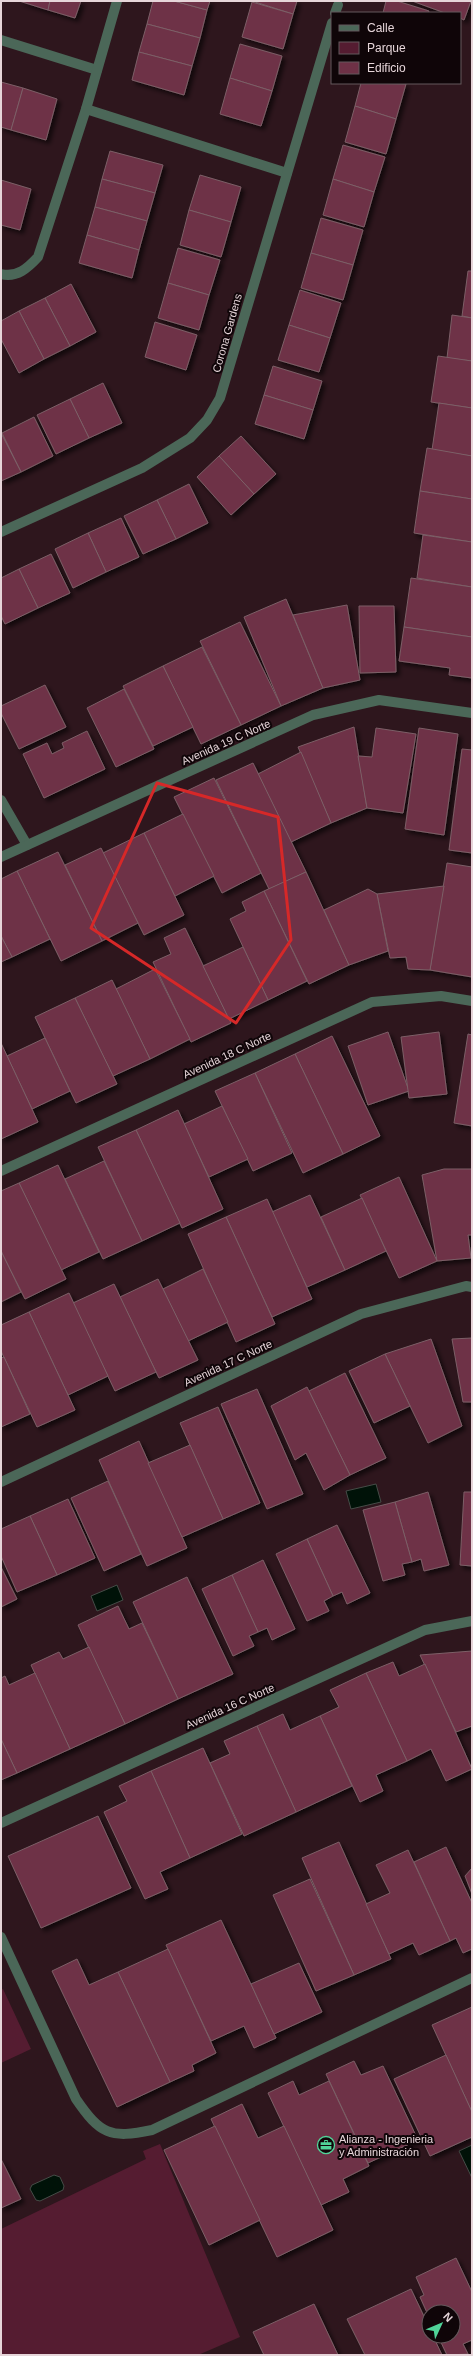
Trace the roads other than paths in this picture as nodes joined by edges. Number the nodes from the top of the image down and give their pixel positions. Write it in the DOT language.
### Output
graph roads {
  1 [pos="117,1"];
  2 [pos="331,26"];
  3 [pos="1,40"];
  4 [pos="97,70"];
  5 [pos="86,109"];
  6 [pos="287,173"];
  7 [pos="1,274"];
  8 [pos="1,532"];
  9 [pos="472,713"];
  10 [pos="1,800"];
  11 [pos="26,845"];
  12 [pos="1,857"];
  13 [pos="472,1001"];
  14 [pos="1,1171"];
  15 [pos="472,1287"];
  16 [pos="1,1482"];
  17 [pos="472,1621"];
  18 [pos="1,1823"];
  19 [pos="1,1937"];
  20 [pos="472,1978"];
  1 -- 4 [label="street"];
  2 -- 6 [label="street, Corona Gardens"];
  3 -- 4 [label="street"];
  4 -- 5 [label="street"];
  5 -- 6 [label="street"];
  5 -- 7 [label="street"];
  6 -- 8 [label="street, Corona Gardens"];
  9 -- 11 [label="street, Avenida 19 C Norte"];
  10 -- 11 [label="street"];
  11 -- 12 [label="street, Avenida 19 C Norte"];
  13 -- 14 [label="street, Avenida 18 C Norte"];
  15 -- 16 [label="street, Avenida 17 C Norte"];
  17 -- 18 [label="street, Avenida 16 C Norte"];
  19 -- 20 [label="street"];
}
